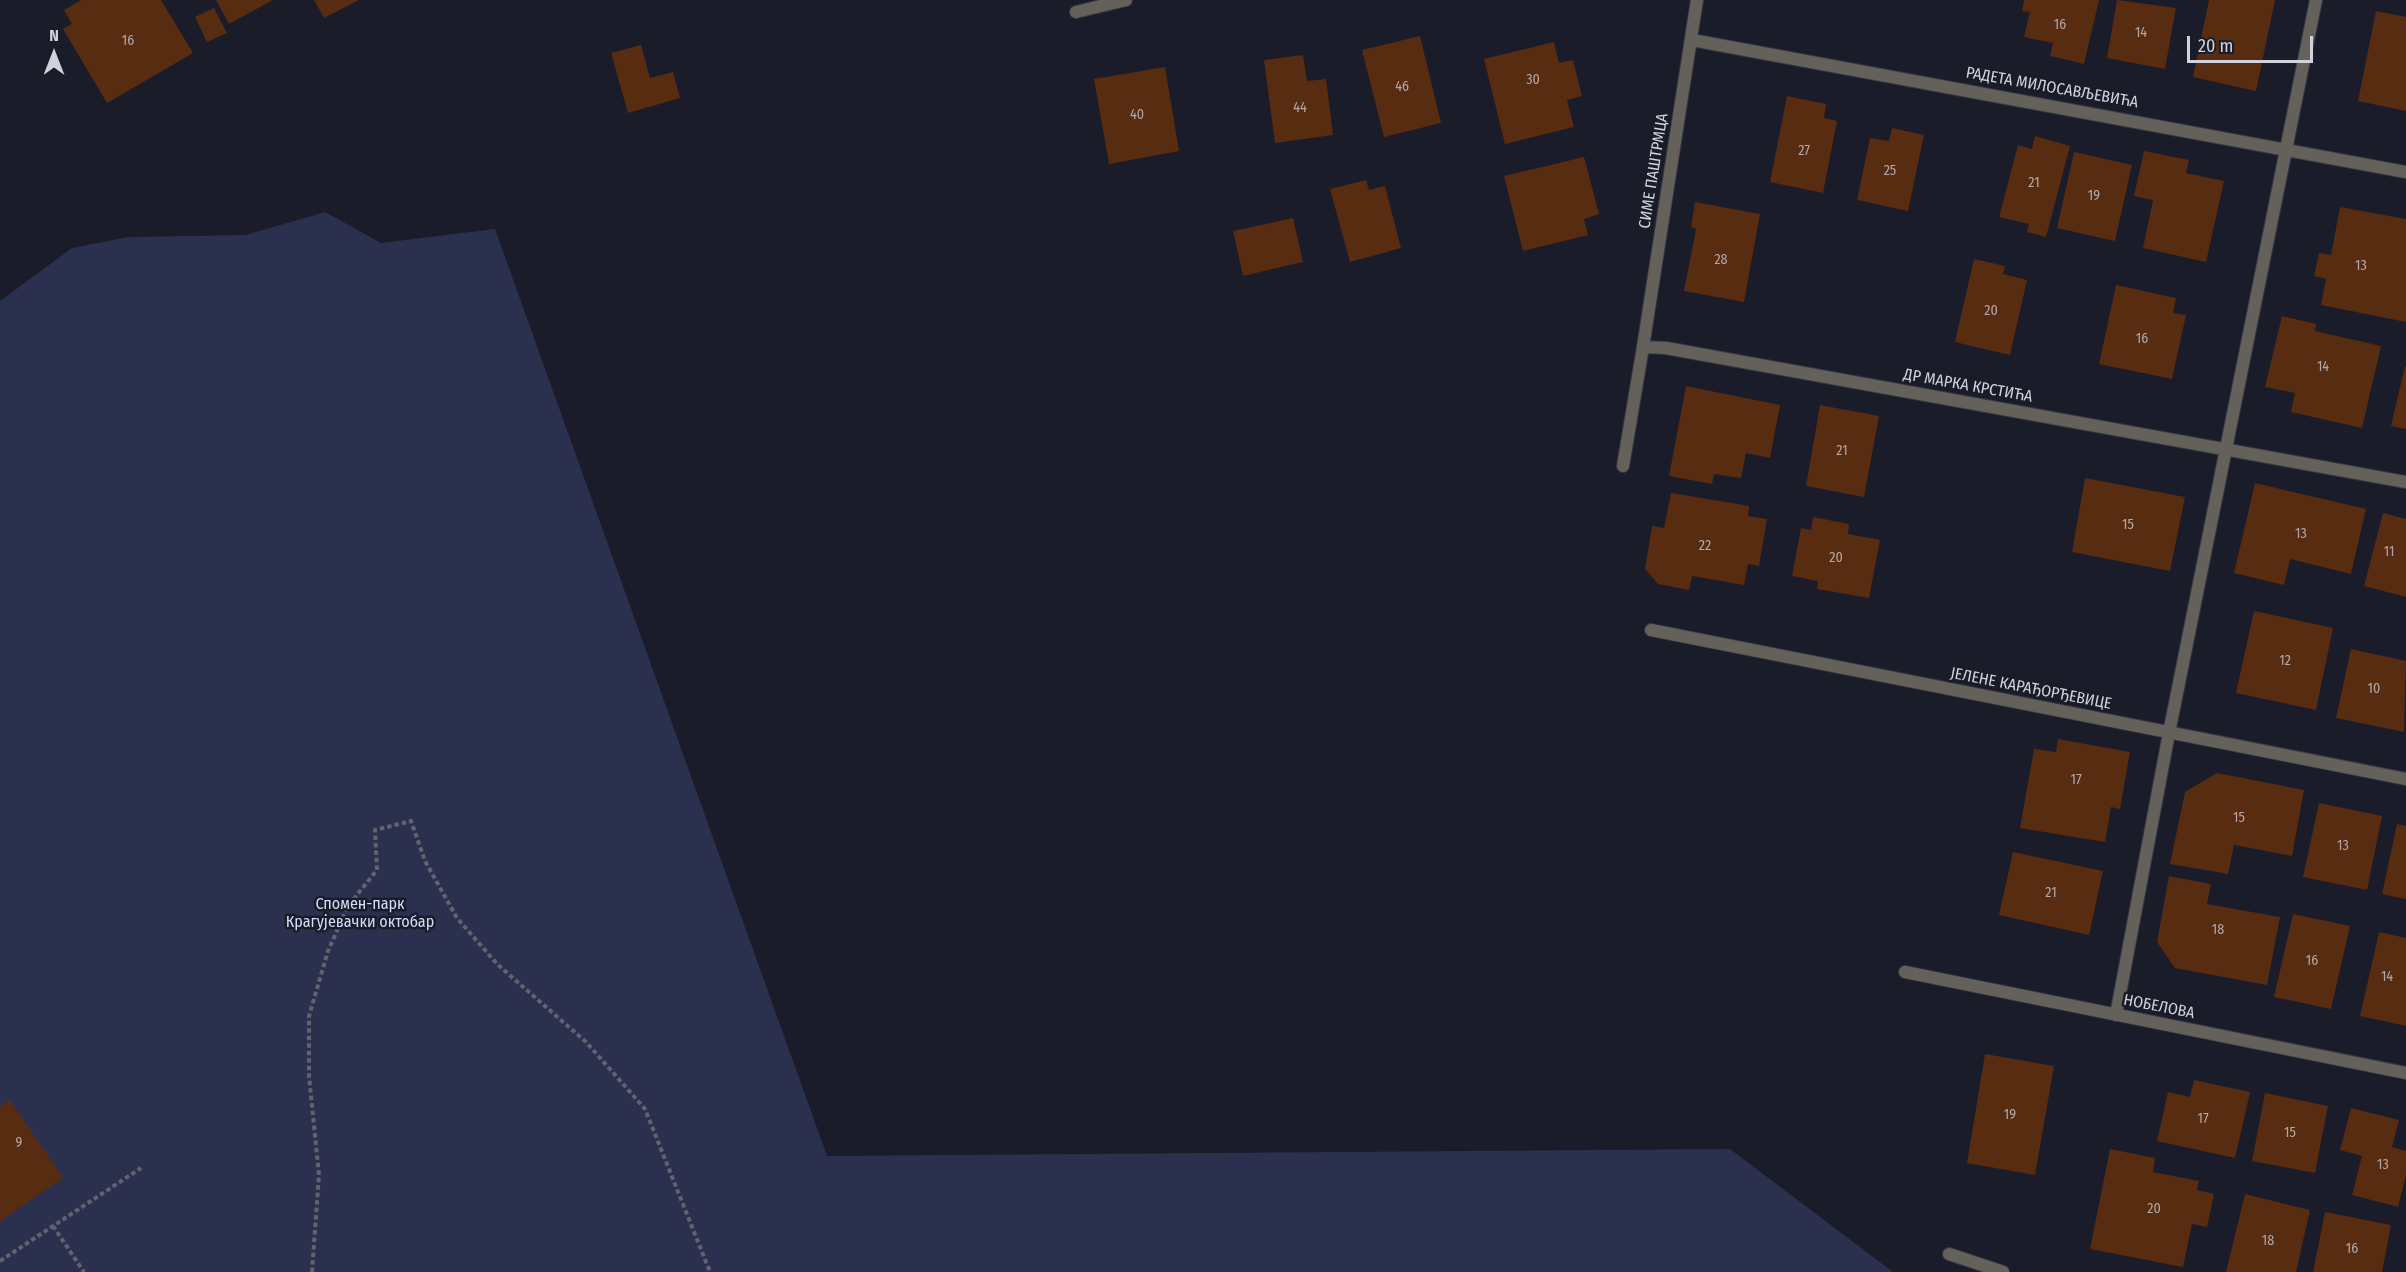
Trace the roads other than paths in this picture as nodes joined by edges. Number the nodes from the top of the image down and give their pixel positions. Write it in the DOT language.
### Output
graph roads {
  1 [pos="1126,0"];
  2 [pos="1697,0"];
  3 [pos="2316,0"];
  4 [pos="1076,12"];
  5 [pos="1692,40"];
  6 [pos="2287,148"];
  7 [pos="2406,172"];
  8 [pos="1643,347"];
  9 [pos="2227,449"];
  10 [pos="1623,466"];
  11 [pos="2406,482"];
  12 [pos="1651,630"];
  13 [pos="2169,733"];
  14 [pos="2406,779"];
  15 [pos="1905,972"];
  16 [pos="2116,1015"];
  17 [pos="2406,1073"];
  18 [pos="1949,1254"];
  19 [pos="2003,1272"];
  1 -- 4 [label="street"];
  2 -- 5 [label="street, СИМЕ ПАШТРМЦА"];
  3 -- 6 [label="street"];
  5 -- 6 [label="street, РАДЕТА МИЛОСАВЉЕВИЋА"];
  5 -- 8 [label="street, СИМЕ ПАШТРМЦА"];
  6 -- 7 [label="street, РАДЕТА МИЛОСАВЉЕВИЋА"];
  6 -- 9 [label="street"];
  8 -- 9 [label="street, ДР МАРКА КРСТИЋА"];
  8 -- 10 [label="street"];
  9 -- 11 [label="street, ДР МАРКА КРСТИЋА"];
  9 -- 13 [label="street"];
  12 -- 13 [label="street, ЈЕЛЕНЕ КАРАЂОРЂЕВИЦЕ"];
  13 -- 14 [label="street, ЈЕЛЕНЕ КАРАЂОРЂЕВИЦЕ"];
  13 -- 16 [label="street"];
  15 -- 16 [label="street, НОБЕЛОВА"];
  16 -- 17 [label="street, НОБЕЛОВА"];
  18 -- 19 [label="street"];
}
